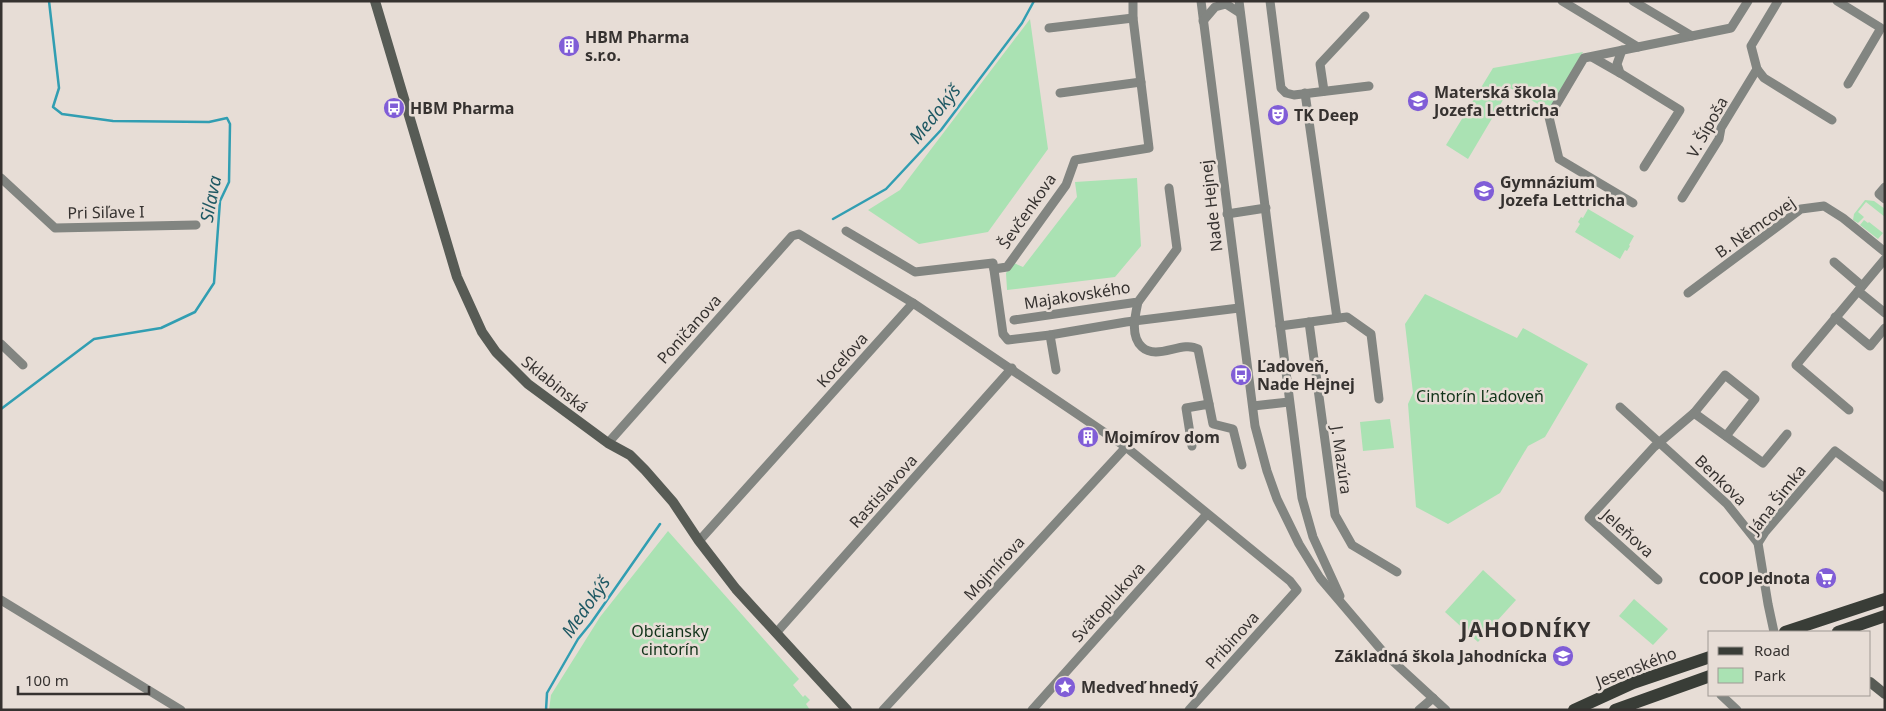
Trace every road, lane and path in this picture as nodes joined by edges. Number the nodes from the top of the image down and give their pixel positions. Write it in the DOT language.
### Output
graph roads {
  1 [pos="375,1"];
  2 [pos="1133,1"];
  3 [pos="1201,1"];
  4 [pos="1238,1"];
  5 [pos="1270,1"];
  6 [pos="1562,1"];
  7 [pos="1633,1"];
  8 [pos="1748,1"];
  9 [pos="1778,1"];
  10 [pos="1837,1"];
  11 [pos="1240,13"];
  12 [pos="1365,16"];
  13 [pos="1133,18"];
  14 [pos="1204,21"];
  15 [pos="1049,28"];
  16 [pos="1692,36"];
  17 [pos="1638,47"];
  18 [pos="1622,50"];
  19 [pos="1592,57"];
  20 [pos="1757,69"];
  21 [pos="1620,73"];
  22 [pos="1141,82"];
  23 [pos="1848,84"];
  24 [pos="1369,86"];
  25 [pos="1324,91"];
  26 [pos="1060,93"];
  27 [pos="1305,93"];
  28 [pos="1832,120"];
  29 [pos="1644,167"];
  30 [pos="2,181"];
  31 [pos="1885,187"];
  32 [pos="1169,188"];
  33 [pos="1682,198"];
  34 [pos="1885,199"];
  35 [pos="1633,202"];
  36 [pos="1266,208"];
  37 [pos="1227,214"];
  38 [pos="196,225"];
  39 [pos="846,232"];
  40 [pos="1885,252"];
  41 [pos="1885,258"];
  42 [pos="1834,262"];
  43 [pos="994,266"];
  44 [pos="1860,288"];
  45 [pos="1688,293"];
  46 [pos="1138,302"];
  47 [pos="913,303"];
  48 [pos="1240,308"];
  49 [pos="1885,313"];
  50 [pos="1836,317"];
  51 [pos="1337,318"];
  52 [pos="1014,320"];
  53 [pos="1134,321"];
  54 [pos="1309,322"];
  55 [pos="1280,326"];
  56 [pos="1885,328"];
  57 [pos="1050,335"];
  58 [pos="1,344"];
  59 [pos="23,365"];
  60 [pos="1012,368"];
  61 [pos="1056,370"];
  62 [pos="1379,399"];
  63 [pos="1289,402"];
  64 [pos="1209,404"];
  65 [pos="1253,406"];
  66 [pos="1620,407"];
  67 [pos="1849,410"];
  68 [pos="1694,412"];
  69 [pos="1787,434"];
  70 [pos="1726,436"];
  71 [pos="1659,442"];
  72 [pos="608,443"];
  73 [pos="1192,446"];
  74 [pos="1126,447"];
  75 [pos="1242,465"];
  76 [pos="1885,488"];
  77 [pos="1207,514"];
  78 [pos="699,540"];
  79 [pos="1758,543"];
  80 [pos="1397,572"];
  81 [pos="1658,580"];
  82 [pos="1885,599"];
  83 [pos="1,600"];
  84 [pos="1344,605"];
  85 [pos="1885,616"];
  86 [pos="1774,631"];
  87 [pos="1788,631"];
  88 [pos="1841,631"];
  89 [pos="776,633"];
  90 [pos="1708,658"];
  91 [pos="1708,680"];
  92 [pos="1871,683"];
  93 [pos="1885,694"];
  94 [pos="1722,696"];
  95 [pos="1433,698"];
  96 [pos="181,710"];
  97 [pos="847,710"];
  98 [pos="883,710"];
  99 [pos="1032,710"];
  100 [pos="1189,710"];
  101 [pos="1420,710"];
  102 [pos="1446,710"];
  103 [pos="1574,710"];
  104 [pos="1615,710"];
  105 [pos="1737,710"];
  1 -- 72 [label="street, Sklabinská"];
  2 -- 13 [label="street"];
  3 -- 14 [label="street, Nade Hejnej"];
  4 -- 11 [label="street, Nade Hejnej"];
  5 -- 27 [label="street"];
  6 -- 17 [label="street"];
  7 -- 16 [label="street"];
  8 -- 16 [label="street"];
  9 -- 20 [label="street"];
  10 -- 23 [label="street"];
  11 -- 14 [label="street"];
  11 -- 36 [label="street, Nade Hejnej"];
  12 -- 25 [label="street"];
  13 -- 15 [label="street"];
  13 -- 22 [label="street"];
  14 -- 37 [label="street, Nade Hejnej"];
  16 -- 17 [label="street"];
  17 -- 18 [label="street"];
  18 -- 19 [label="street"];
  18 -- 21 [label="street"];
  19 -- 21 [label="street"];
  19 -- 35 [label="street"];
  20 -- 28 [label="street"];
  20 -- 33 [label="street, V. Šípoša"];
  21 -- 29 [label="street"];
  22 -- 26 [label="street"];
  22 -- 43 [label="street, Ševčenkova"];
  24 -- 25 [label="street"];
  25 -- 27 [label="street"];
  27 -- 51 [label="street"];
  30 -- 38 [label="street, Pri Siľave I"];
  31 -- 34 [label="street"];
  32 -- 46 [label="street, Majakovského"];
  36 -- 37 [label="street"];
  36 -- 55 [label="street, Nade Hejnej"];
  37 -- 48 [label="street, Nade Hejnej"];
  39 -- 43 [label="street, Ševčenkova"];
  40 -- 45 [label="street, B. Němcovej"];
  41 -- 44 [label="street"];
  42 -- 44 [label="street"];
  43 -- 57 [label="street"];
  44 -- 49 [label="street"];
  44 -- 50 [label="street"];
  46 -- 52 [label="street, Majakovského"];
  46 -- 53 [label="street"];
  47 -- 60 [label="street"];
  47 -- 72 [label="street, Poničanova"];
  47 -- 78 [label="street, Koceľova"];
  48 -- 53 [label="street"];
  48 -- 65 [label="street, Nade Hejnej"];
  50 -- 56 [label="street"];
  50 -- 67 [label="street"];
  51 -- 54 [label="street"];
  51 -- 62 [label="street"];
  53 -- 57 [label="street"];
  53 -- 64 [label="street"];
  54 -- 55 [label="street"];
  54 -- 80 [label="street, J. Mazúra"];
  55 -- 63 [label="street, Nade Hejnej"];
  57 -- 61 [label="street"];
  58 -- 59 [label="street"];
  60 -- 74 [label="street"];
  60 -- 89 [label="street, Rastislavova"];
  63 -- 65 [label="street"];
  63 -- 84 [label="street, Nade Hejnej"];
  64 -- 73 [label="street"];
  64 -- 75 [label="street"];
  65 -- 84 [label="street, Nade Hejnej"];
  66 -- 71 [label="street, Benkova"];
  68 -- 70 [label="street"];
  68 -- 70 [label="street"];
  68 -- 71 [label="street"];
  69 -- 70 [label="street"];
  71 -- 79 [label="street, Benkova"];
  71 -- 81 [label="street, Jeleňova"];
  72 -- 78 [label="street, Sklabinská"];
  74 -- 77 [label="street"];
  74 -- 98 [label="street, Mojmírova"];
  76 -- 79 [label="street, Jána Šimka"];
  77 -- 99 [label="street, Svätoplukova"];
  77 -- 100 [label="street, Pribinova"];
  78 -- 89 [label="street, Sklabinská"];
  79 -- 86 [label="street, Jána Šimka"];
  82 -- 87 [label="main road"];
  83 -- 96 [label="street"];
  84 -- 95 [label="street, Nade Hejnej"];
  85 -- 88 [label="main road"];
  89 -- 97 [label="street, Sklabinská"];
  90 -- 103 [label="main road, Jesenského"];
  91 -- 104 [label="main road, Jesenského"];
  92 -- 93 [label="street"];
  94 -- 105 [label="street"];
  95 -- 101 [label="street"];
  95 -- 102 [label="street, Nade Hejnej"];
}
